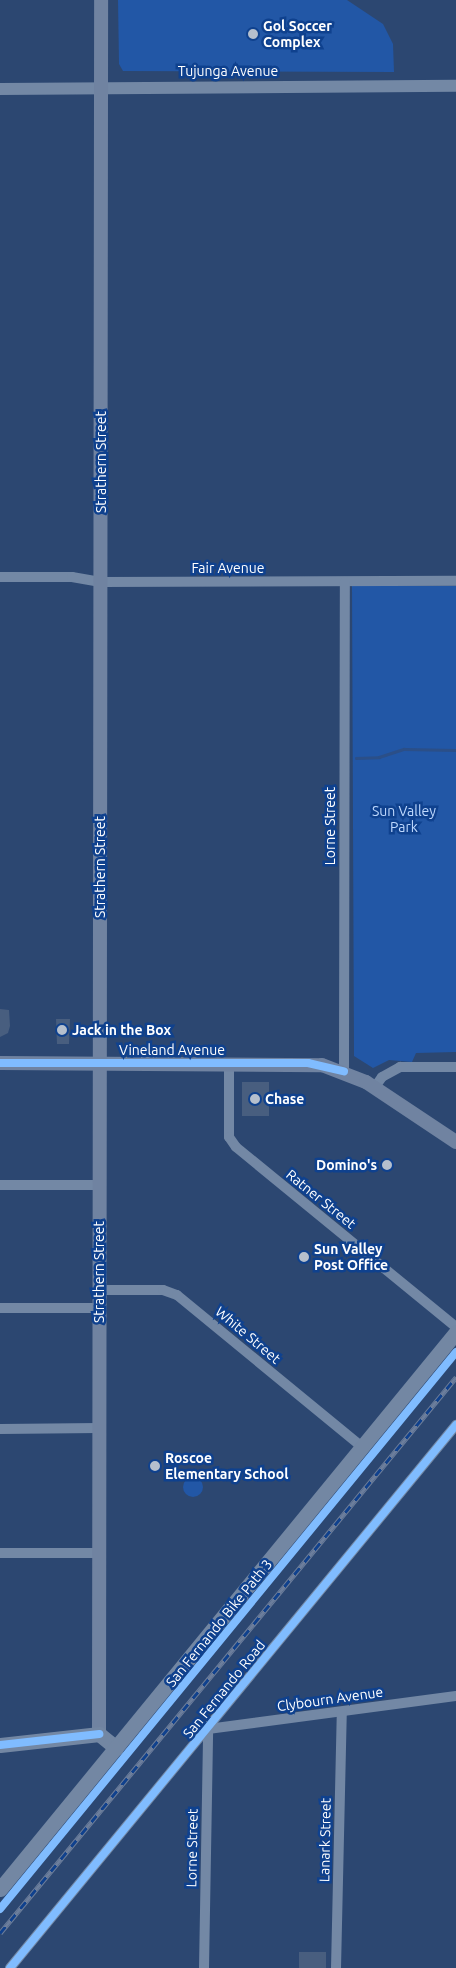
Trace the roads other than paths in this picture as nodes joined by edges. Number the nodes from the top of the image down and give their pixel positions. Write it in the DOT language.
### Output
graph roads {
  1 [pos="101,0"];
  2 [pos="456,86"];
  3 [pos="100,87"];
  4 [pos="0,89"];
  5 [pos="0,577"];
  6 [pos="456,581"];
  7 [pos="101,582"];
  8 [pos="344,582"];
  9 [pos="0,1063"];
  10 [pos="100,1063"];
  11 [pos="229,1063"];
  12 [pos="456,1067"];
  13 [pos="344,1071"];
  14 [pos="375,1087"];
  15 [pos="456,1142"];
  16 [pos="0,1185"];
  17 [pos="99,1185"];
  18 [pos="99,1290"];
  19 [pos="0,1308"];
  20 [pos="99,1308"];
  21 [pos="456,1327"];
  22 [pos="456,1332"];
  23 [pos="456,1425"];
  24 [pos="99,1428"];
  25 [pos="0,1429"];
  26 [pos="362,1447"];
  27 [pos="0,1553"];
  28 [pos="100,1553"];
  29 [pos="456,1696"];
  30 [pos="342,1712"];
  31 [pos="208,1729"];
  32 [pos="99,1734"];
  33 [pos="0,1745"];
  34 [pos="116,1748"];
  35 [pos="0,1888"];
  36 [pos="10,1968"];
  37 [pos="204,1968"];
  38 [pos="336,1968"];
  1 -- 3 [label="main road, Strathern Street"];
  2 -- 3 [label="street, Tujunga Avenue"];
  3 -- 4 [label="street, Tujunga Avenue"];
  3 -- 7 [label="main road, Strathern Street"];
  5 -- 7 [label="street, Fair Avenue"];
  6 -- 8 [label="street, Fair Avenue"];
  7 -- 8 [label="street, Fair Avenue"];
  7 -- 10 [label="main road, Strathern Street"];
  8 -- 13 [label="street, Lorne Street"];
  9 -- 10 [label="main road, Vineland Avenue"];
  10 -- 11 [label="main road, Vineland Avenue"];
  10 -- 17 [label="main road, Strathern Street"];
  11 -- 13 [label="main road, Vineland Avenue"];
  11 -- 21 [label="street, Ratner Street"];
  12 -- 14 [label="street"];
  13 -- 14 [label="main road, Vineland Avenue"];
  14 -- 15 [label="main road, Vineland Avenue"];
  16 -- 17 [label="street"];
  17 -- 18 [label="main road, Strathern Street"];
  18 -- 20 [label="main road, Strathern Street"];
  18 -- 26 [label="street, White Street"];
  19 -- 20 [label="street"];
  20 -- 24 [label="main road, Strathern Street"];
  22 -- 26 [label="main road"];
  23 -- 31 [label="street, San Fernando Road"];
  24 -- 25 [label="street"];
  24 -- 28 [label="main road, Strathern Street"];
  26 -- 34 [label="main road"];
  27 -- 28 [label="street"];
  28 -- 32 [label="main road, Strathern Street"];
  29 -- 30 [label="street, Clybourn Avenue"];
  30 -- 31 [label="street, Clybourn Avenue"];
  30 -- 38 [label="street, Lanark Street"];
  31 -- 36 [label="street, San Fernando Road"];
  31 -- 37 [label="street, Lorne Street"];
  32 -- 33 [label="main road"];
  32 -- 34 [label="main road"];
  34 -- 35 [label="main road"];
}
